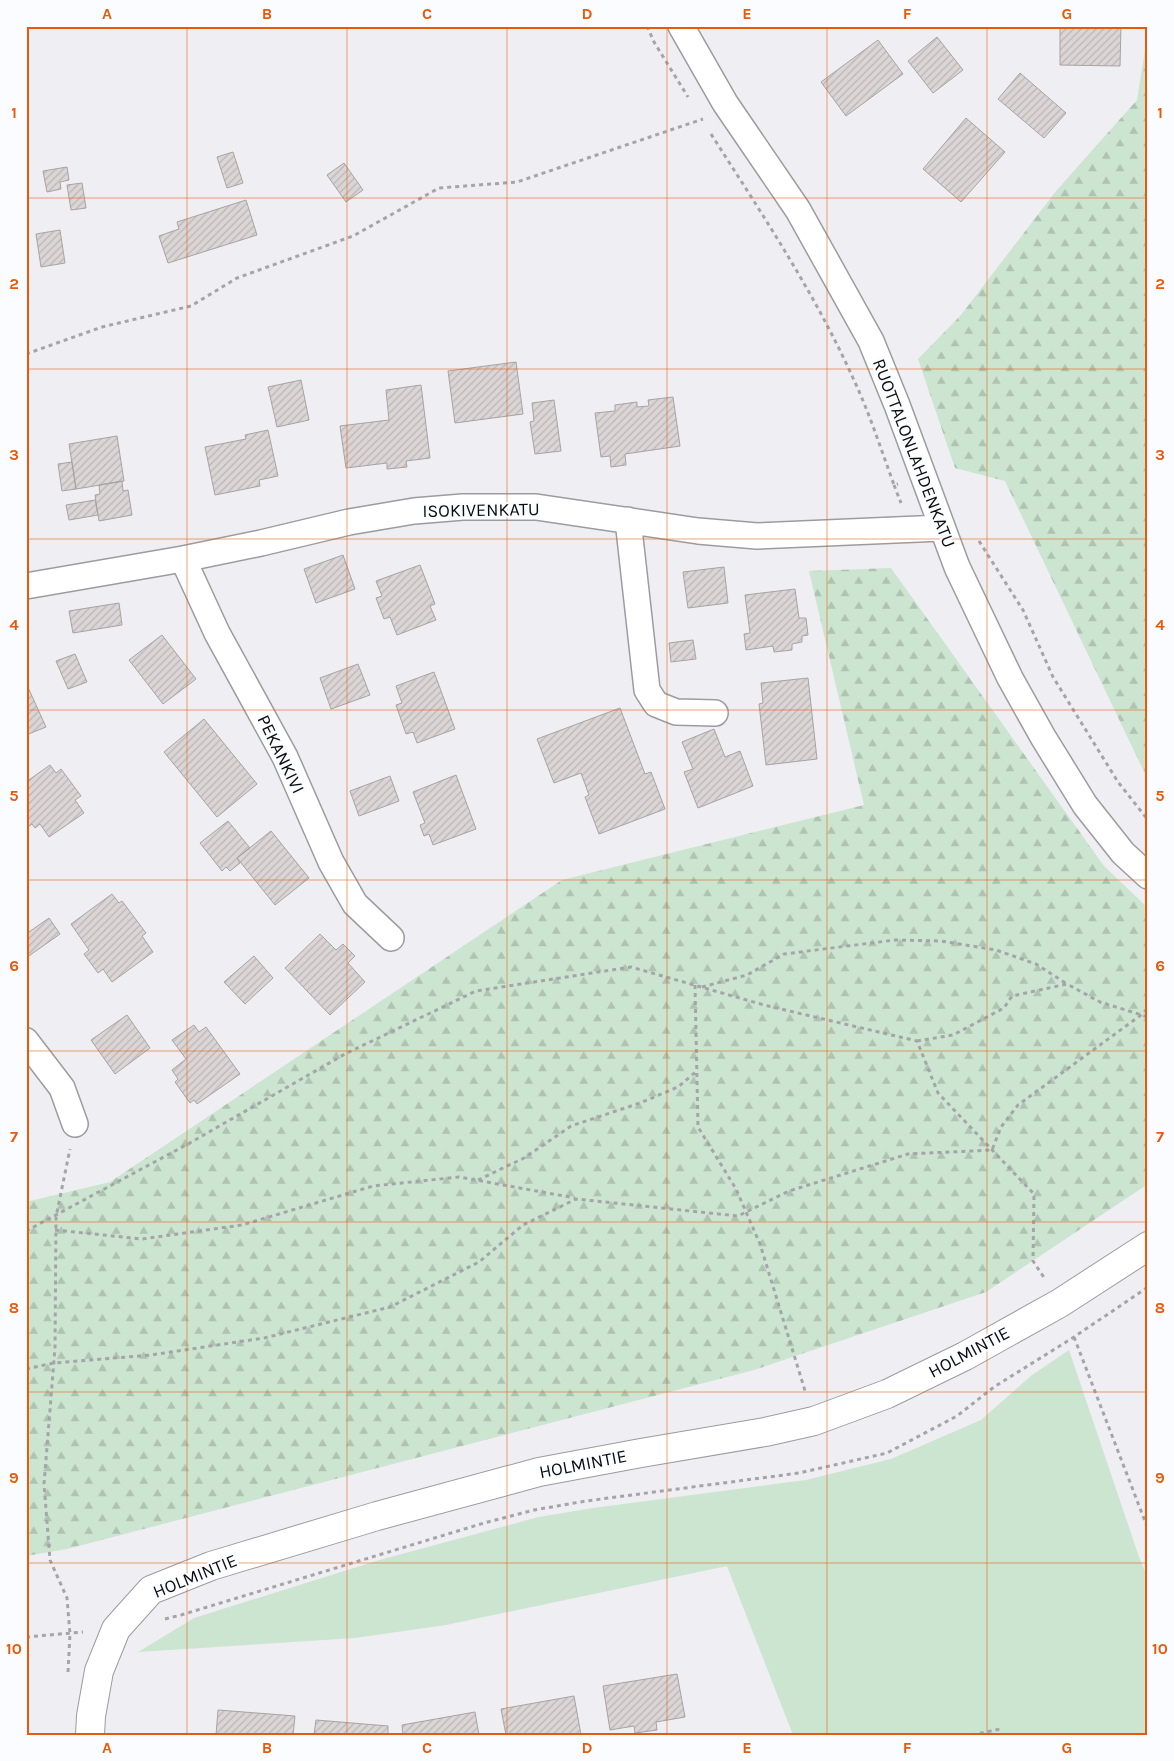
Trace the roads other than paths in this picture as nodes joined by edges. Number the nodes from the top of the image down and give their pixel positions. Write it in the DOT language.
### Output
graph roads {
  1 [pos="681,26"];
  2 [pos="628,520"];
  3 [pos="942,528"];
  4 [pos="183,559"];
  5 [pos="26,586"];
  6 [pos="714,713"];
  7 [pos="1148,876"];
  8 [pos="391,938"];
  9 [pos="26,1042"];
  10 [pos="75,1124"];
  11 [pos="1148,1246"];
  12 [pos="90,1735"];
  1 -- 3 [label="street, RUOTTALONLAHDENKATU"];
  2 -- 3 [label="street, ISOKIVENKATU"];
  2 -- 4 [label="street, ISOKIVENKATU"];
  2 -- 6 [label="street"];
  3 -- 7 [label="street, RUOTTALONLAHDENKATU"];
  4 -- 5 [label="street, ISOKIVENKATU"];
  4 -- 8 [label="street, PEKANKIVI"];
  9 -- 10 [label="street"];
  11 -- 12 [label="street, HOLMINTIE"];
}
